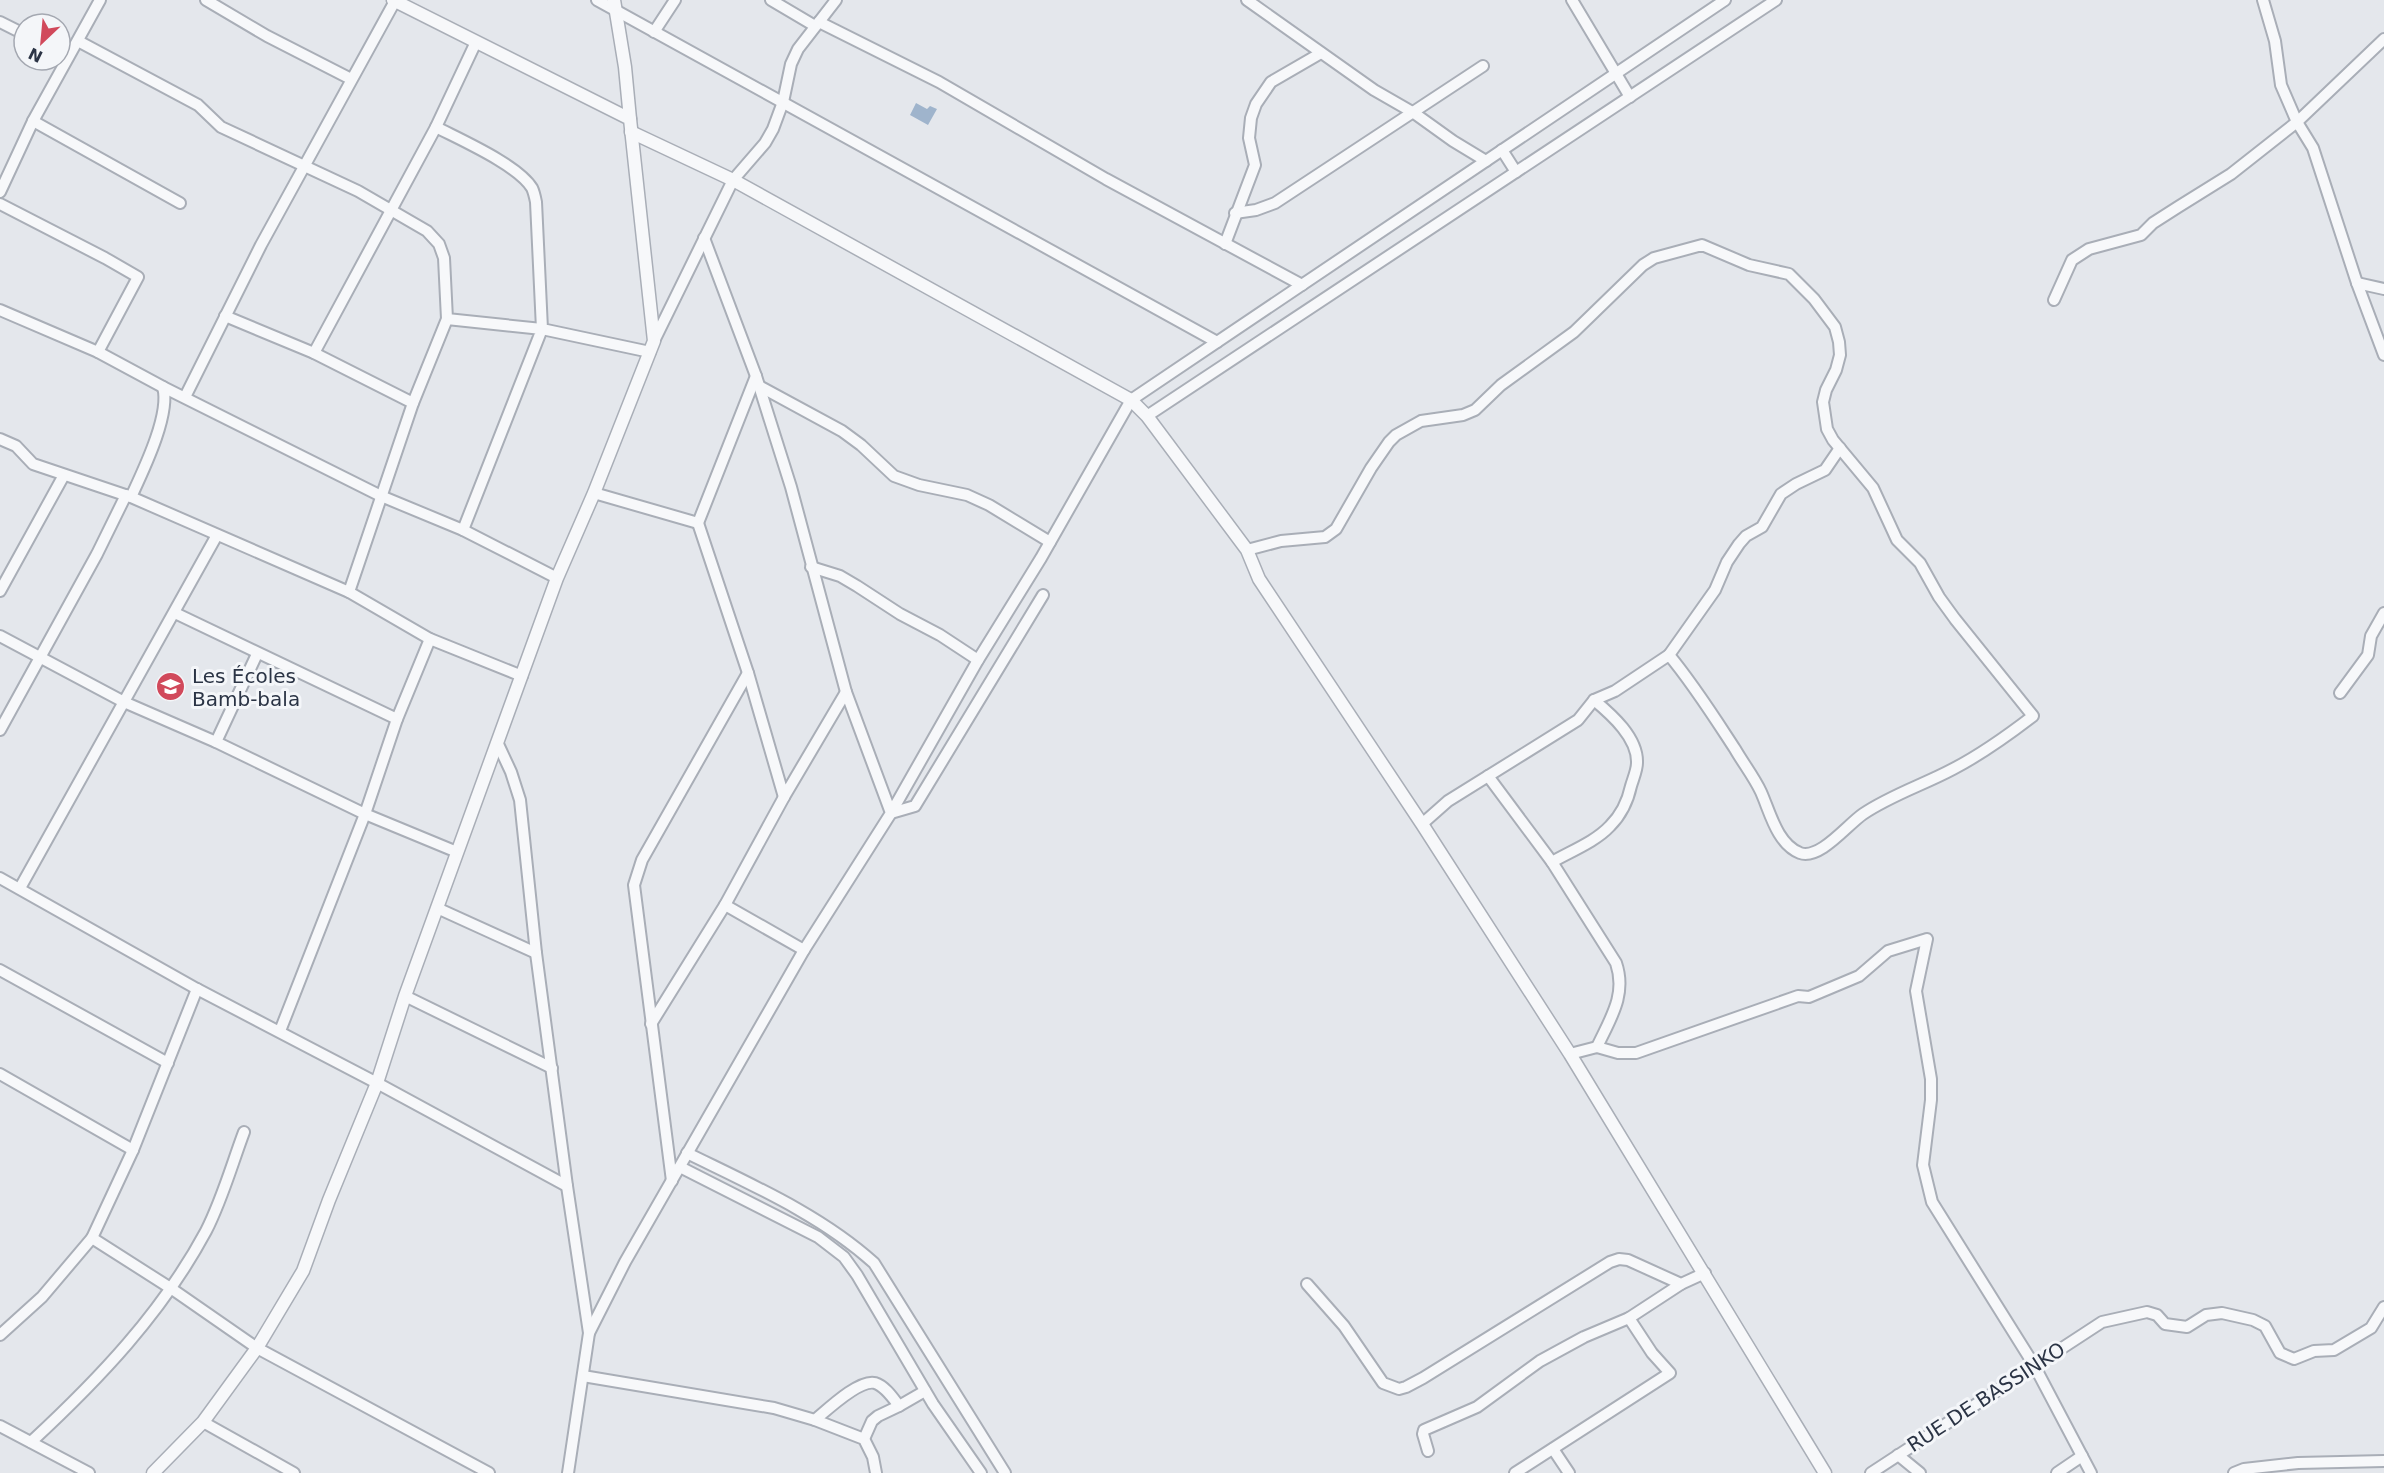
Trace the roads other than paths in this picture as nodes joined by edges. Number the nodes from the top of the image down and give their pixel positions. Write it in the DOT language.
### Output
graph roads {
  1 [pos="100,0"];
  2 [pos="206,0"];
  3 [pos="597,0"];
  4 [pos="675,0"];
  5 [pos="771,0"];
  6 [pos="836,0"];
  7 [pos="1247,0"];
  8 [pos="1572,0"];
  9 [pos="1725,0"];
  10 [pos="1776,0"];
  11 [pos="2263,0"];
  12 [pos="394,1"];
  13 [pos="615,5"];
  14 [pos="817,24"];
  15 [pos="654,32"];
  16 [pos="2384,39"];
  17 [pos="78,41"];
  18 [pos="476,42"];
  19 [pos="72,46"];
  20 [pos="1321,52"];
  21 [pos="1483,66"];
  22 [pos="55,72"];
  23 [pos="1616,74"];
  24 [pos="351,79"];
  25 [pos="1630,97"];
  26 [pos="783,102"];
  27 [pos="1414,113"];
  28 [pos="630,119"];
  29 [pos="33,121"];
  30 [pos="2297,122"];
  31 [pos="436,127"];
  32 [pos="632,132"];
  33 [pos="1502,150"];
  34 [pos="1486,161"];
  35 [pos="304,167"];
  36 [pos="1516,172"];
  37 [pos="733,180"];
  38 [pos="0,192"];
  39 [pos="180,203"];
  40 [pos="0,205"];
  41 [pos="389,210"];
  42 [pos="1235,213"];
  43 [pos="704,238"];
  44 [pos="1224,244"];
  45 [pos="2357,284"];
  46 [pos="1302,285"];
  47 [pos="2384,289"];
  48 [pos="2054,300"];
  49 [pos="0,310"];
  50 [pos="225,316"];
  51 [pos="447,319"];
  52 [pos="542,329"];
  53 [pos="1217,342"];
  54 [pos="652,346"];
  55 [pos="98,352"];
  56 [pos="314,353"];
  57 [pos="2384,355"];
  58 [pos="757,381"];
  59 [pos="163,387"];
  60 [pos="185,397"];
  61 [pos="1131,400"];
  62 [pos="413,403"];
  63 [pos="1147,416"];
  64 [pos="0,439"];
  65 [pos="1840,448"];
  66 [pos="64,475"];
  67 [pos="594,493"];
  68 [pos="129,496"];
  69 [pos="381,496"];
  70 [pos="698,523"];
  71 [pos="463,530"];
  72 [pos="218,535"];
  73 [pos="1050,542"];
  74 [pos="1247,550"];
  75 [pos="812,567"];
  76 [pos="557,578"];
  77 [pos="0,591"];
  78 [pos="349,592"];
  79 [pos="1043,595"];
  80 [pos="175,613"];
  81 [pos="2384,614"];
  82 [pos="0,636"];
  83 [pos="430,639"];
  84 [pos="257,654"];
  85 [pos="39,656"];
  86 [pos="1669,656"];
  87 [pos="978,660"];
  88 [pos="748,673"];
  89 [pos="522,676"];
  90 [pos="846,693"];
  91 [pos="2340,693"];
  92 [pos="1594,700"];
  93 [pos="124,702"];
  94 [pos="397,719"];
  95 [pos="0,730"];
  96 [pos="216,742"];
  97 [pos="498,744"];
  98 [pos="1488,776"];
  99 [pos="784,797"];
  100 [pos="891,813"];
  101 [pos="365,814"];
  102 [pos="1422,824"];
  103 [pos="457,852"];
  104 [pos="1551,862"];
  105 [pos="0,878"];
  106 [pos="20,888"];
  107 [pos="725,905"];
  108 [pos="437,908"];
  109 [pos="804,950"];
  110 [pos="536,953"];
  111 [pos="0,970"];
  112 [pos="197,989"];
  113 [pos="405,996"];
  114 [pos="651,1024"];
  115 [pos="280,1031"];
  116 [pos="1597,1047"];
  117 [pos="1570,1054"];
  118 [pos="168,1063"];
  119 [pos="552,1068"];
  120 [pos="0,1074"];
  121 [pos="377,1083"];
  122 [pos="244,1132"];
  123 [pos="134,1150"];
  124 [pos="687,1153"];
  125 [pos="680,1167"];
  126 [pos="672,1181"];
  127 [pos="567,1186"];
  128 [pos="92,1238"];
  129 [pos="1705,1274"];
  130 [pos="1307,1284"];
  131 [pos="1681,1284"];
  132 [pos="172,1289"];
  133 [pos="2384,1307"];
  134 [pos="1629,1318"];
  135 [pos="589,1333"];
  136 [pos="0,1335"];
  137 [pos="257,1348"];
  138 [pos="2034,1365"];
  139 [pos="583,1376"];
  140 [pos="925,1391"];
  141 [pos="899,1406"];
  142 [pos="814,1420"];
  143 [pos="203,1422"];
  144 [pos="0,1426"];
  145 [pos="864,1439"];
  146 [pos="31,1442"];
  147 [pos="1554,1449"];
  148 [pos="1428,1451"];
  149 [pos="1898,1455"];
  150 [pos="2082,1456"];
  151 [pos="2384,1461"];
  152 [pos="89,1473"];
  153 [pos="153,1473"];
  154 [pos="294,1473"];
  155 [pos="489,1473"];
  156 [pos="568,1473"];
  157 [pos="876,1473"];
  158 [pos="981,1473"];
  159 [pos="1005,1473"];
  160 [pos="1515,1473"];
  161 [pos="1569,1473"];
  162 [pos="1825,1473"];
  163 [pos="1871,1473"];
  164 [pos="1920,1473"];
  165 [pos="2057,1473"];
  166 [pos="2091,1473"];
  167 [pos="2234,1473"];
  1 -- 17 [label="street"];
  2 -- 24 [label="street"];
  3 -- 13 [label="street"];
  4 -- 15 [label="street"];
  5 -- 14 [label="street"];
  6 -- 14 [label="street"];
  7 -- 20 [label="street"];
  8 -- 23 [label="street"];
  9 -- 23 [label="street"];
  10 -- 25 [label="street"];
  11 -- 30 [label="street"];
  12 -- 18 [label="street"];
  12 -- 24 [label="street"];
  13 -- 15 [label="street"];
  13 -- 28 [label="street"];
  14 -- 26 [label="street"];
  14 -- 44 [label="street"];
  15 -- 26 [label="street"];
  16 -- 30 [label="street"];
  17 -- 19 [label="street"];
  17 -- 35 [label="street"];
  18 -- 28 [label="street"];
  18 -- 31 [label="street"];
  20 -- 27 [label="street"];
  20 -- 42 [label="street"];
  21 -- 27 [label="street"];
  22 -- 29 [label="street"];
  23 -- 25 [label="street"];
  23 -- 33 [label="street"];
  24 -- 35 [label="street"];
  25 -- 36 [label="street"];
  26 -- 37 [label="street"];
  26 -- 53 [label="street"];
  27 -- 34 [label="street"];
  27 -- 42 [label="street"];
  28 -- 32 [label="street"];
  29 -- 38 [label="street"];
  29 -- 39 [label="street"];
  30 -- 45 [label="street"];
  30 -- 48 [label="street"];
  31 -- 41 [label="street"];
  31 -- 52 [label="street"];
  32 -- 37 [label="street"];
  32 -- 54 [label="street"];
  33 -- 34 [label="street"];
  33 -- 36 [label="street"];
  34 -- 46 [label="street"];
  35 -- 41 [label="street"];
  35 -- 50 [label="street"];
  36 -- 63 [label="street"];
  37 -- 43 [label="street"];
  37 -- 61 [label="street"];
  40 -- 55 [label="street"];
  41 -- 51 [label="street"];
  41 -- 56 [label="street"];
  42 -- 44 [label="street"];
  43 -- 54 [label="street"];
  43 -- 58 [label="street"];
  44 -- 46 [label="street"];
  45 -- 47 [label="street"];
  45 -- 57 [label="street"];
  46 -- 53 [label="street"];
  49 -- 55 [label="street"];
  50 -- 56 [label="street"];
  50 -- 60 [label="street"];
  51 -- 52 [label="street"];
  51 -- 62 [label="street"];
  52 -- 54 [label="street"];
  52 -- 71 [label="street"];
  53 -- 61 [label="street"];
  54 -- 67 [label="street"];
  55 -- 59 [label="street"];
  56 -- 62 [label="street"];
  58 -- 70 [label="street"];
  58 -- 73 [label="street"];
  58 -- 75 [label="street"];
  59 -- 60 [label="street"];
  59 -- 68 [label="street"];
  60 -- 69 [label="street"];
  61 -- 63 [label="street"];
  61 -- 73 [label="street"];
  62 -- 69 [label="street"];
  63 -- 74 [label="street"];
  64 -- 66 [label="street"];
  65 -- 74 [label="street"];
  65 -- 86 [label="street"];
  65 -- 86 [label="street"];
  66 -- 68 [label="street"];
  66 -- 77 [label="street"];
  67 -- 70 [label="street"];
  67 -- 76 [label="street"];
  68 -- 72 [label="street"];
  68 -- 85 [label="street"];
  69 -- 71 [label="street"];
  69 -- 78 [label="street"];
  70 -- 88 [label="street"];
  71 -- 76 [label="street"];
  72 -- 78 [label="street"];
  72 -- 80 [label="street"];
  73 -- 87 [label="street"];
  74 -- 102 [label="street"];
  75 -- 87 [label="street"];
  75 -- 90 [label="street"];
  76 -- 89 [label="street"];
  78 -- 83 [label="street"];
  79 -- 100 [label="street"];
  80 -- 84 [label="street"];
  80 -- 93 [label="street"];
  81 -- 91 [label="street"];
  82 -- 85 [label="street"];
  83 -- 89 [label="street"];
  83 -- 94 [label="street"];
  84 -- 94 [label="street"];
  84 -- 96 [label="street"];
  85 -- 93 [label="street"];
  85 -- 95 [label="street"];
  86 -- 92 [label="street"];
  87 -- 100 [label="street"];
  88 -- 99 [label="street"];
  88 -- 114 [label="street"];
  89 -- 97 [label="street"];
  90 -- 99 [label="street"];
  90 -- 100 [label="street"];
  92 -- 98 [label="street"];
  92 -- 104 [label="street"];
  93 -- 96 [label="street"];
  93 -- 106 [label="street"];
  94 -- 101 [label="street"];
  96 -- 101 [label="street"];
  97 -- 103 [label="street"];
  97 -- 110 [label="street"];
  98 -- 102 [label="street"];
  98 -- 104 [label="street"];
  99 -- 107 [label="street"];
  100 -- 109 [label="street"];
  101 -- 103 [label="street"];
  101 -- 115 [label="street"];
  102 -- 117 [label="street"];
  103 -- 108 [label="street"];
  104 -- 116 [label="street"];
  105 -- 106 [label="street"];
  106 -- 112 [label="street"];
  107 -- 109 [label="street"];
  107 -- 114 [label="street"];
  108 -- 110 [label="street"];
  108 -- 113 [label="street"];
  109 -- 124 [label="street"];
  110 -- 119 [label="street"];
  111 -- 118 [label="street"];
  112 -- 115 [label="street"];
  112 -- 118 [label="street"];
  113 -- 119 [label="street"];
  113 -- 121 [label="street"];
  114 -- 126 [label="street"];
  115 -- 121 [label="street"];
  116 -- 117 [label="street"];
  116 -- 138 [label="street"];
  117 -- 129 [label="street"];
  118 -- 123 [label="street"];
  119 -- 127 [label="street"];
  120 -- 123 [label="street"];
  121 -- 127 [label="street"];
  121 -- 137 [label="street"];
  122 -- 132 [label="street"];
  123 -- 128 [label="street"];
  124 -- 125 [label="street"];
  124 -- 159 [label="street"];
  125 -- 126 [label="street"];
  125 -- 140 [label="street"];
  126 -- 135 [label="street"];
  127 -- 135 [label="street"];
  128 -- 132 [label="street"];
  128 -- 136 [label="street"];
  129 -- 131 [label="street"];
  129 -- 162 [label="street"];
  130 -- 131 [label="street"];
  131 -- 134 [label="street"];
  132 -- 137 [label="street"];
  132 -- 146 [label="street"];
  133 -- 138 [label="street, RUE DE BASSINKO"];
  134 -- 147 [label="street"];
  134 -- 148 [label="street"];
  135 -- 139 [label="street"];
  137 -- 143 [label="street"];
  137 -- 155 [label="street"];
  138 -- 149 [label="street, RUE DE BASSINKO"];
  138 -- 150 [label="street"];
  139 -- 142 [label="street"];
  139 -- 156 [label="street"];
  140 -- 141 [label="street"];
  140 -- 158 [label="street"];
  141 -- 142 [label="street"];
  141 -- 145 [label="street"];
  142 -- 145 [label="street"];
  143 -- 153 [label="street"];
  143 -- 154 [label="street"];
  144 -- 146 [label="street"];
  145 -- 157 [label="street"];
  146 -- 152 [label="street"];
  147 -- 160 [label="street"];
  147 -- 161 [label="street"];
  149 -- 163 [label="street, RUE DE BASSINKO"];
  149 -- 164 [label="street"];
  150 -- 165 [label="street"];
  150 -- 166 [label="street"];
  151 -- 167 [label="street"];
}
